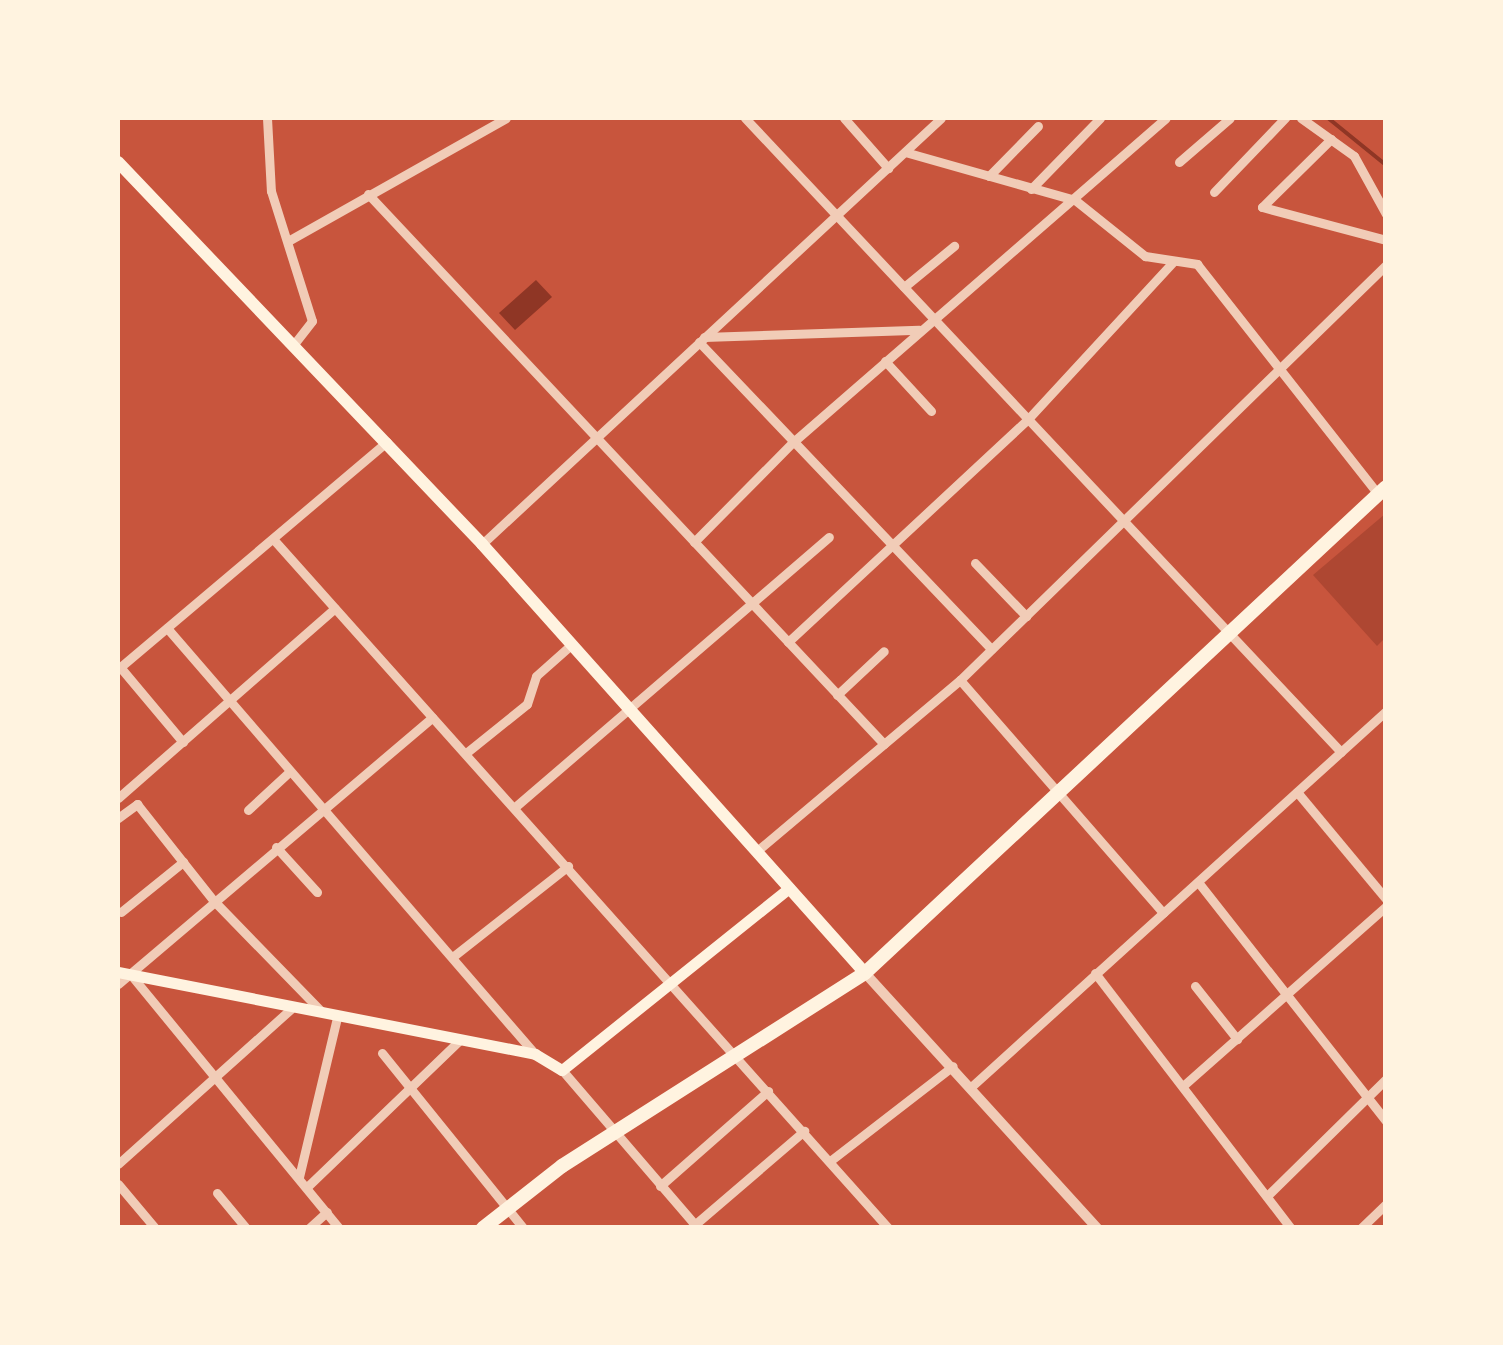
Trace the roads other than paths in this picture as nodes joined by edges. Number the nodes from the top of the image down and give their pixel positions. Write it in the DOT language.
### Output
graph roads {
  1 [pos="266,118"];
  2 [pos="506,118"];
  3 [pos="745,118"];
  4 [pos="844,118"];
  5 [pos="941,118"];
  6 [pos="1100,118"];
  7 [pos="1166,118"];
  8 [pos="1230,118"];
  9 [pos="1285,118"];
  10 [pos="1300,118"];
  11 [pos="1038,126"];
  12 [pos="1331,139"];
  13 [pos="905,152"];
  14 [pos="118,162"];
  15 [pos="1179,162"];
  16 [pos="888,168"];
  17 [pos="989,176"];
  18 [pos="1031,189"];
  19 [pos="1214,192"];
  20 [pos="368,194"];
  21 [pos="1075,200"];
  22 [pos="1386,214"];
  23 [pos="838,215"];
  24 [pos="1386,240"];
  25 [pos="288,242"];
  26 [pos="954,246"];
  27 [pos="1173,262"];
  28 [pos="1386,266"];
  29 [pos="904,287"];
  30 [pos="933,319"];
  31 [pos="919,330"];
  32 [pos="702,339"];
  33 [pos="293,345"];
  34 [pos="885,361"];
  35 [pos="1280,368"];
  36 [pos="931,411"];
  37 [pos="1028,419"];
  38 [pos="594,437"];
  39 [pos="387,442"];
  40 [pos="792,443"];
  41 [pos="1383,495"];
  42 [pos="1128,520"];
  43 [pos="829,537"];
  44 [pos="274,540"];
  45 [pos="694,542"];
  46 [pos="482,544"];
  47 [pos="890,545"];
  48 [pos="975,563"];
  49 [pos="751,604"];
  50 [pos="334,608"];
  51 [pos="1026,616"];
  52 [pos="167,628"];
  53 [pos="1235,634"];
  54 [pos="788,642"];
  55 [pos="572,644"];
  56 [pos="991,649"];
  57 [pos="884,651"];
  58 [pos="119,668"];
  59 [pos="960,680"];
  60 [pos="837,695"];
  61 [pos="230,703"];
  62 [pos="631,708"];
  63 [pos="1382,715"];
  64 [pos="432,718"];
  65 [pos="1386,728"];
  66 [pos="183,742"];
  67 [pos="884,744"];
  68 [pos="1341,752"];
  69 [pos="466,753"];
  70 [pos="289,772"];
  71 [pos="1297,792"];
  72 [pos="1058,795"];
  73 [pos="118,798"];
  74 [pos="320,808"];
  75 [pos="515,808"];
  76 [pos="248,810"];
  77 [pos="119,814"];
  78 [pos="276,847"];
  79 [pos="758,850"];
  80 [pos="183,862"];
  81 [pos="568,866"];
  82 [pos="1198,882"];
  83 [pos="789,888"];
  84 [pos="317,892"];
  85 [pos="214,901"];
  86 [pos="1386,902"];
  87 [pos="121,912"];
  88 [pos="1163,913"];
  89 [pos="455,956"];
  90 [pos="123,973"];
  91 [pos="865,973"];
  92 [pos="1095,973"];
  93 [pos="674,980"];
  94 [pos="118,984"];
  95 [pos="1195,986"];
  96 [pos="1288,995"];
  97 [pos="292,1009"];
  98 [pos="323,1014"];
  99 [pos="337,1017"];
  100 [pos="1237,1038"];
  101 [pos="460,1040"];
  102 [pos="382,1053"];
  103 [pos="535,1054"];
  104 [pos="738,1056"];
  105 [pos="953,1066"];
  106 [pos="562,1070"];
  107 [pos="220,1075"];
  108 [pos="1386,1079"];
  109 [pos="1184,1085"];
  110 [pos="972,1087"];
  111 [pos="412,1089"];
  112 [pos="768,1091"];
  113 [pos="1368,1096"];
  114 [pos="1386,1120"];
  115 [pos="804,1131"];
  116 [pos="610,1134"];
  117 [pos="830,1161"];
  118 [pos="118,1164"];
  119 [pos="300,1177"];
  120 [pos="118,1184"];
  121 [pos="660,1186"];
  122 [pos="308,1187"];
  123 [pos="217,1193"];
  124 [pos="1269,1194"];
  125 [pos="1386,1204"];
  126 [pos="506,1207"];
  127 [pos="327,1212"];
  128 [pos="694,1226"];
  129 [pos="154,1228"];
  130 [pos="246,1228"];
  131 [pos="309,1228"];
  132 [pos="339,1228"];
  133 [pos="483,1228"];
  134 [pos="524,1228"];
  135 [pos="888,1228"];
  136 [pos="1097,1228"];
  137 [pos="1291,1228"];
  138 [pos="1361,1228"];
  1 -- 25 [label="street"];
  2 -- 20 [label="street"];
  3 -- 23 [label="street"];
  4 -- 16 [label="street"];
  5 -- 13 [label="street"];
  6 -- 18 [label="street"];
  7 -- 21 [label="street"];
  8 -- 15 [label="street"];
  9 -- 19 [label="street"];
  10 -- 12 [label="street"];
  11 -- 17 [label="street"];
  12 -- 22 [label="street"];
  12 -- 24 [label="street"];
  13 -- 16 [label="street"];
  13 -- 17 [label="street"];
  14 -- 33 [label="main road"];
  16 -- 23 [label="street"];
  17 -- 18 [label="street"];
  18 -- 21 [label="street"];
  20 -- 25 [label="street"];
  20 -- 38 [label="street"];
  21 -- 27 [label="street"];
  21 -- 30 [label="street"];
  23 -- 29 [label="street"];
  23 -- 32 [label="street"];
  25 -- 33 [label="street"];
  26 -- 29 [label="street"];
  27 -- 35 [label="street"];
  27 -- 37 [label="street"];
  28 -- 35 [label="street"];
  29 -- 30 [label="street"];
  30 -- 31 [label="street"];
  30 -- 37 [label="street"];
  31 -- 32 [label="street"];
  31 -- 34 [label="street"];
  32 -- 38 [label="street"];
  32 -- 40 [label="street"];
  33 -- 39 [label="main road"];
  34 -- 36 [label="street"];
  34 -- 40 [label="street"];
  35 -- 41 [label="street"];
  35 -- 42 [label="street"];
  37 -- 42 [label="street"];
  37 -- 47 [label="street"];
  38 -- 45 [label="street"];
  38 -- 46 [label="street"];
  39 -- 44 [label="street"];
  39 -- 46 [label="main road"];
  40 -- 45 [label="street"];
  40 -- 47 [label="street"];
  41 -- 53 [label="highway"];
  42 -- 51 [label="street"];
  42 -- 53 [label="street"];
  43 -- 49 [label="street"];
  44 -- 50 [label="street"];
  44 -- 52 [label="street"];
  45 -- 49 [label="street"];
  46 -- 55 [label="main road"];
  47 -- 54 [label="street"];
  47 -- 56 [label="street"];
  48 -- 51 [label="street"];
  49 -- 54 [label="street"];
  49 -- 62 [label="street"];
  50 -- 61 [label="street"];
  50 -- 64 [label="street"];
  51 -- 56 [label="street"];
  52 -- 58 [label="street"];
  52 -- 61 [label="street"];
  53 -- 68 [label="street"];
  53 -- 72 [label="highway"];
  54 -- 60 [label="street"];
  55 -- 62 [label="main road"];
  55 -- 69 [label="street"];
  56 -- 59 [label="street"];
  57 -- 60 [label="street"];
  58 -- 66 [label="street"];
  59 -- 67 [label="street"];
  59 -- 72 [label="street"];
  60 -- 67 [label="street"];
  61 -- 66 [label="street"];
  61 -- 70 [label="street"];
  62 -- 75 [label="street"];
  62 -- 79 [label="main road"];
  63 -- 65 [label="street"];
  63 -- 68 [label="street"];
  64 -- 69 [label="street"];
  64 -- 74 [label="street"];
  66 -- 73 [label="street"];
  67 -- 79 [label="street"];
  68 -- 71 [label="street"];
  69 -- 75 [label="street"];
  70 -- 74 [label="street"];
  70 -- 76 [label="street"];
  71 -- 82 [label="street"];
  71 -- 86 [label="street"];
  72 -- 88 [label="street"];
  72 -- 91 [label="highway"];
  74 -- 78 [label="street"];
  74 -- 89 [label="street"];
  75 -- 81 [label="street"];
  77 -- 80 [label="street"];
  78 -- 84 [label="street"];
  78 -- 85 [label="street"];
  79 -- 83 [label="main road"];
  80 -- 85 [label="street"];
  80 -- 87 [label="street"];
  81 -- 89 [label="street"];
  81 -- 93 [label="street"];
  82 -- 88 [label="street"];
  82 -- 96 [label="street"];
  83 -- 91 [label="main road"];
  83 -- 93 [label="main road"];
  85 -- 90 [label="street"];
  85 -- 98 [label="street"];
  86 -- 96 [label="street"];
  88 -- 92 [label="street"];
  89 -- 103 [label="street"];
  90 -- 94 [label="street"];
  90 -- 97 [label="main road"];
  90 -- 107 [label="street"];
  91 -- 104 [label="highway"];
  91 -- 105 [label="street"];
  92 -- 109 [label="street"];
  92 -- 110 [label="street"];
  93 -- 104 [label="street"];
  93 -- 106 [label="main road"];
  95 -- 100 [label="street"];
  96 -- 100 [label="street"];
  96 -- 113 [label="street"];
  97 -- 98 [label="main road"];
  97 -- 107 [label="street"];
  98 -- 99 [label="main road"];
  99 -- 101 [label="main road"];
  99 -- 119 [label="street"];
  100 -- 109 [label="street"];
  101 -- 103 [label="main road"];
  101 -- 111 [label="street"];
  102 -- 111 [label="street"];
  103 -- 106 [label="main road"];
  104 -- 112 [label="street"];
  104 -- 116 [label="highway"];
  105 -- 110 [label="street"];
  105 -- 117 [label="street"];
  106 -- 116 [label="street"];
  107 -- 118 [label="street"];
  107 -- 119 [label="street"];
  108 -- 113 [label="street"];
  109 -- 124 [label="street"];
  110 -- 136 [label="street"];
  111 -- 122 [label="street"];
  111 -- 126 [label="street"];
  112 -- 115 [label="street"];
  112 -- 121 [label="street"];
  113 -- 114 [label="street"];
  113 -- 124 [label="street"];
  115 -- 117 [label="street"];
  115 -- 128 [label="street"];
  116 -- 121 [label="street"];
  116 -- 126 [label="highway"];
  117 -- 135 [label="street"];
  119 -- 122 [label="street"];
  120 -- 129 [label="street"];
  121 -- 128 [label="street"];
  122 -- 127 [label="street"];
  123 -- 130 [label="street"];
  124 -- 137 [label="street"];
  125 -- 138 [label="street"];
  126 -- 133 [label="highway"];
  126 -- 134 [label="street"];
  127 -- 131 [label="street"];
  127 -- 132 [label="street"];
}
